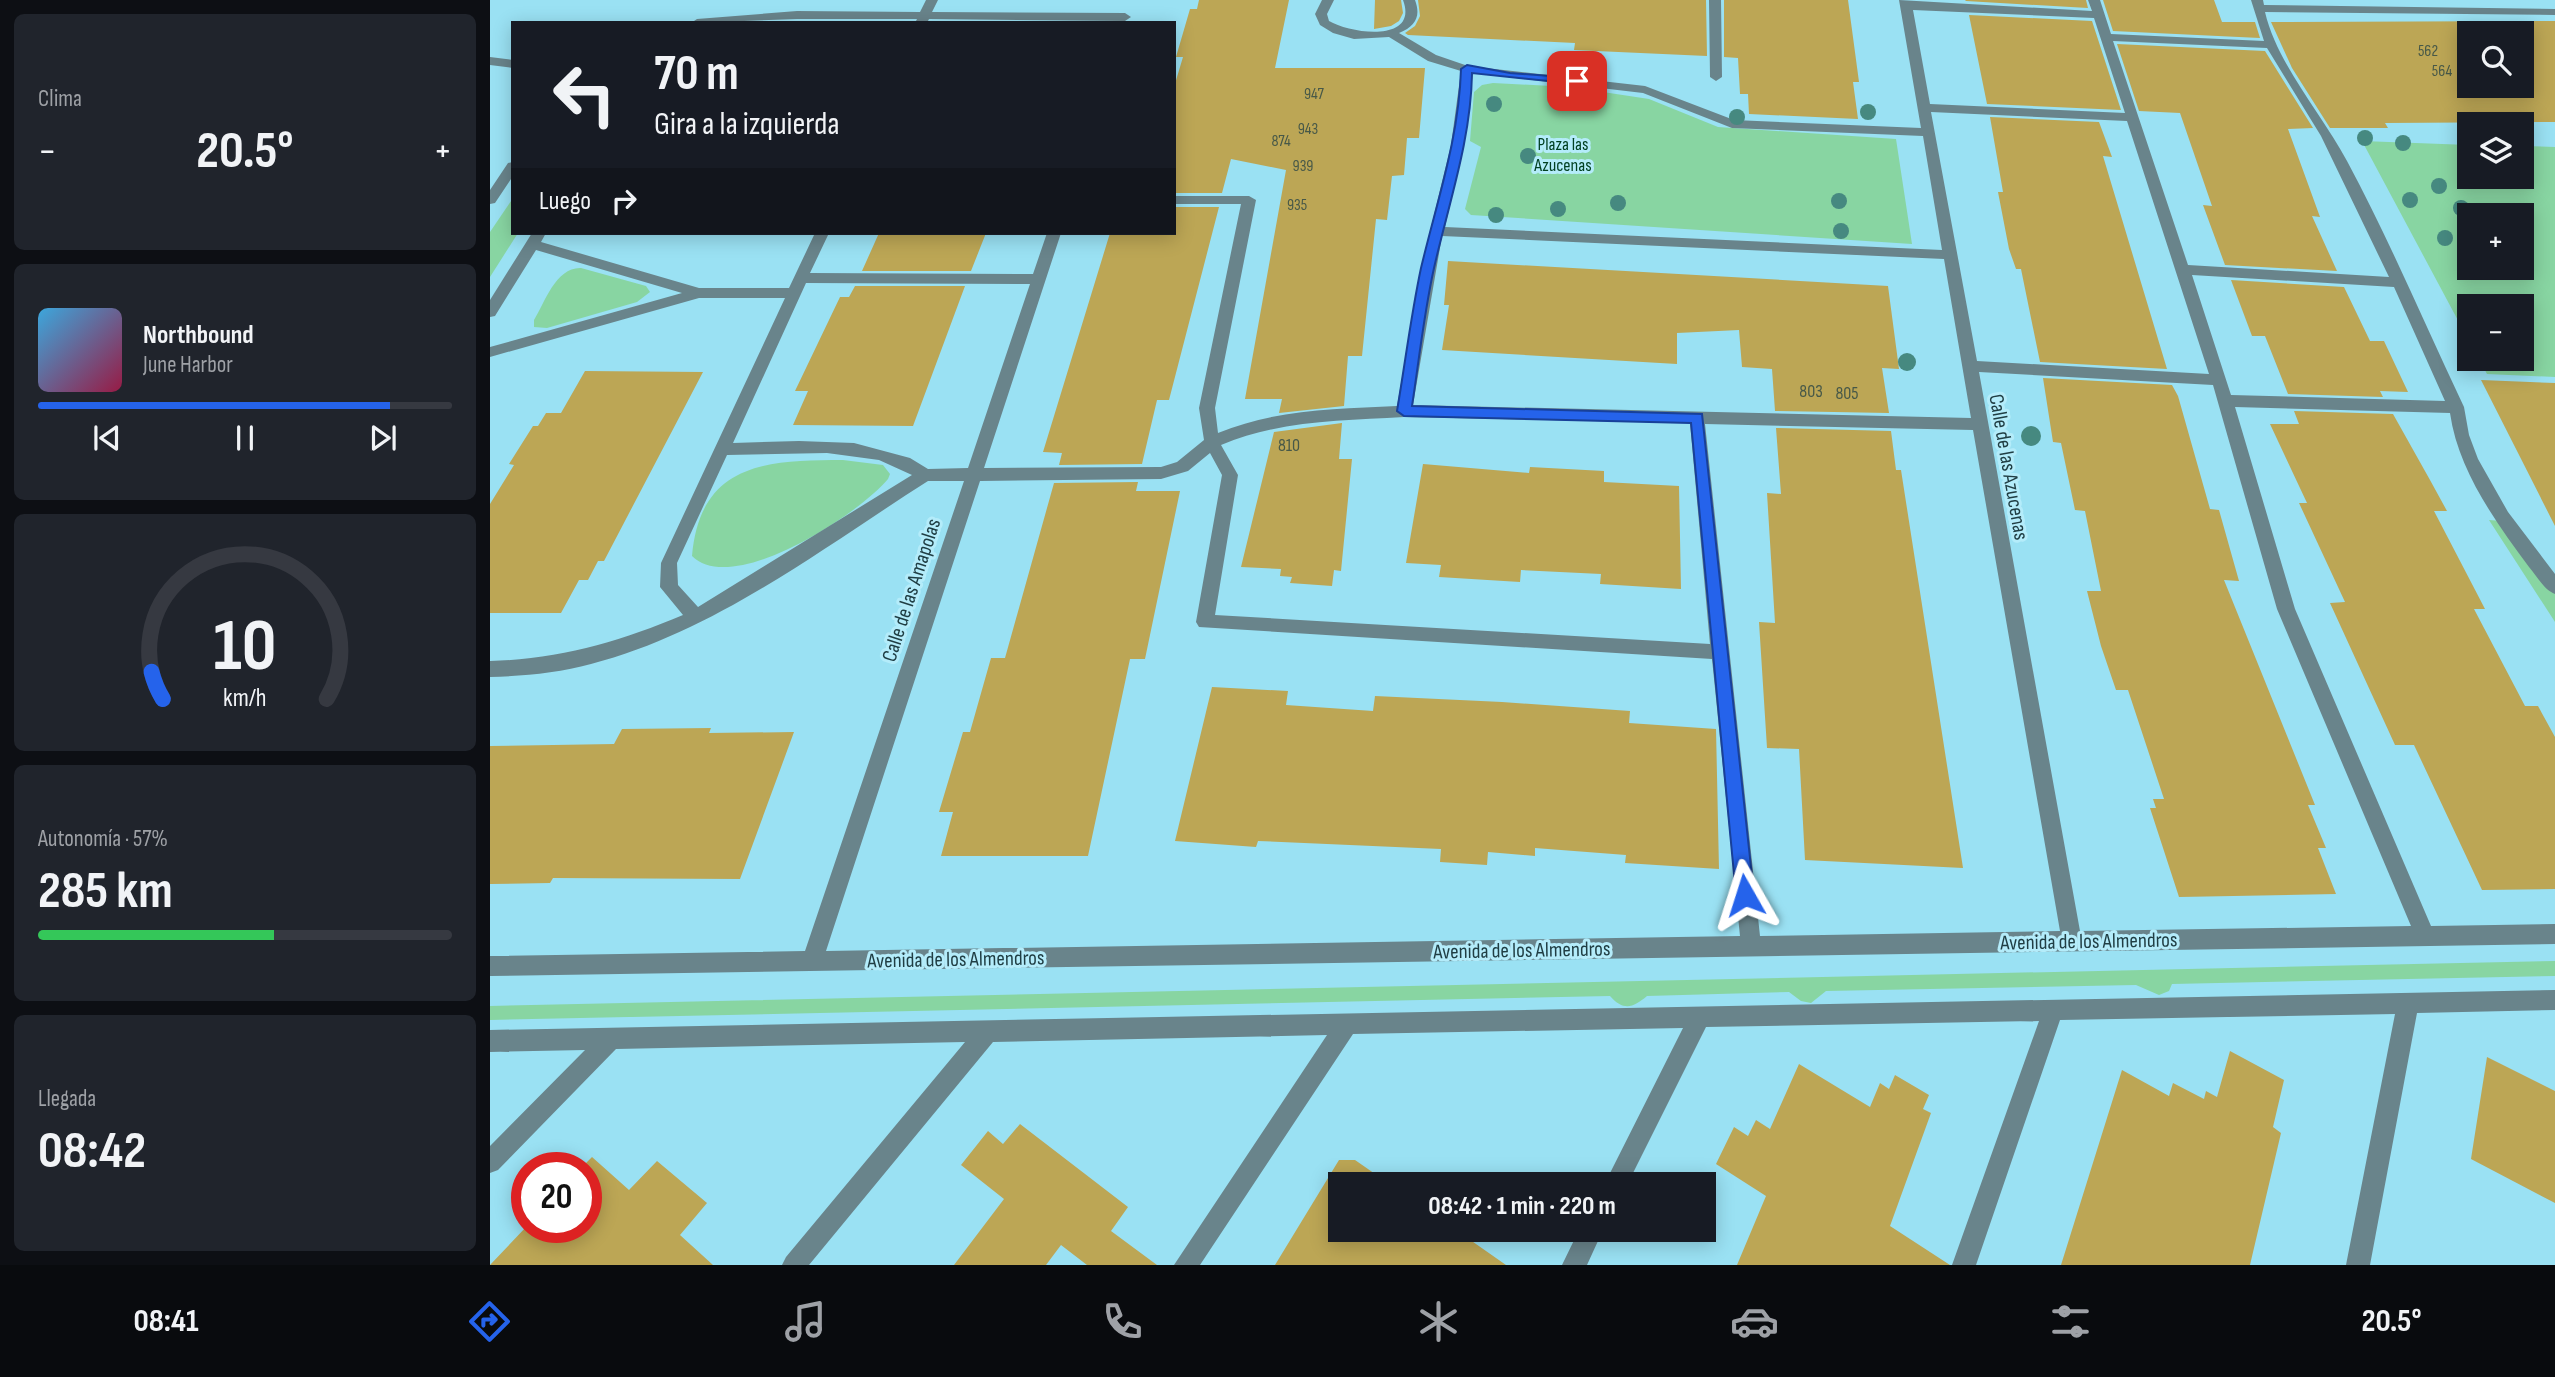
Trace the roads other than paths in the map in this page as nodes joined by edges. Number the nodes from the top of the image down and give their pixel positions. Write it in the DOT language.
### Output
graph roads {
  1 [pos="932,0"];
  2 [pos="1328,0"];
  3 [pos="1409,0"];
  4 [pos="1715,0"];
  5 [pos="1905,3"];
  6 [pos="2257,4"];
  7 [pos="2096,7"];
  8 [pos="2555,12"];
  9 [pos="1126,16"];
  10 [pos="923,19"];
  11 [pos="712,21"];
  12 [pos="1391,33"];
  13 [pos="2106,37"];
  14 [pos="2271,45"];
  15 [pos="490,61"];
  16 [pos="511,64"];
  17 [pos="1467,69"];
  18 [pos="1716,77"];
  19 [pos="1924,108"];
  20 [pos="2133,117"];
  21 [pos="1928,132"];
  22 [pos="511,169"];
  23 [pos="490,200"];
  24 [pos="1176,200"];
  25 [pos="1437,231"];
  26 [pos="821,235"];
  27 [pos="1053,235"];
  28 [pos="536,238"];
  29 [pos="1950,255"];
  30 [pos="2183,270"];
  31 [pos="801,278"];
  32 [pos="1038,279"];
  33 [pos="2396,282"];
  34 [pos="699,293"];
  35 [pos="794,293"];
  36 [pos="490,312"];
  37 [pos="490,352"];
  38 [pos="1970,366"];
  39 [pos="2219,380"];
  40 [pos="2224,401"];
  41 [pos="2456,407"];
  42 [pos="1404,411"];
  43 [pos="1697,418"];
  44 [pos="1980,425"];
  45 [pos="1212,442"];
  46 [pos="721,449"];
  47 [pos="974,474"];
  48 [pos="925,475"];
  49 [pos="2555,587"];
  50 [pos="696,617"];
  51 [pos="1720,652"];
  52 [pos="490,669"];
  53 [pos="2555,934"];
  54 [pos="2425,936"];
  55 [pos="2072,941"];
  56 [pos="1751,946"];
  57 [pos="812,961"];
  58 [pos="490,967"];
  59 [pos="2555,1000"];
  60 [pos="2408,1003"];
  61 [pos="2053,1011"];
  62 [pos="1700,1017"];
  63 [pos="1347,1024"];
  64 [pos="987,1032"];
  65 [pos="611,1039"];
  66 [pos="490,1041"];
  67 [pos="490,1163"];
  68 [pos="1622,1172"];
  69 [pos="1586,1242"];
  70 [pos="794,1265"];
  71 [pos="1186,1265"];
  72 [pos="1574,1265"];
  73 [pos="1964,1265"];
  74 [pos="2358,1265"];
  1 -- 10 [label="street"];
  2 -- 12 [label="street"];
  3 -- 12 [label="street"];
  4 -- 18 [label="street"];
  5 -- 7 [label="street"];
  5 -- 19 [label="street, Calle de las Azucenas"];
  6 -- 8 [label="street"];
  6 -- 14 [label="street"];
  7 -- 13 [label="street"];
  9 -- 10 [label="street"];
  10 -- 11 [label="street"];
  12 -- 17 [label="street"];
  13 -- 14 [label="street"];
  13 -- 20 [label="street"];
  14 -- 33 [label="street"];
  15 -- 16 [label="street"];
  17 -- 21 [label="street"];
  17 -- 25 [label="street"];
  19 -- 20 [label="street"];
  19 -- 21 [label="street, Calle de las Azucenas"];
  20 -- 30 [label="street"];
  21 -- 29 [label="street, Calle de las Azucenas"];
  22 -- 23 [label="street"];
  24 -- 45 [label="street"];
  25 -- 29 [label="street"];
  25 -- 42 [label="street"];
  26 -- 31 [label="street"];
  27 -- 32 [label="street, Calle de las Amapolas"];
  28 -- 34 [label="street"];
  28 -- 36 [label="street"];
  29 -- 38 [label="street, Calle de las Azucenas"];
  30 -- 33 [label="street"];
  30 -- 39 [label="street"];
  31 -- 32 [label="street"];
  31 -- 35 [label="street"];
  32 -- 47 [label="street, Calle de las Amapolas"];
  33 -- 41 [label="street"];
  34 -- 35 [label="street"];
  34 -- 37 [label="street"];
  35 -- 46 [label="street"];
  38 -- 39 [label="street"];
  38 -- 44 [label="street, Calle de las Azucenas"];
  39 -- 40 [label="street"];
  40 -- 41 [label="street"];
  40 -- 54 [label="street"];
  41 -- 49 [label="street"];
  42 -- 43 [label="street"];
  42 -- 45 [label="street"];
  43 -- 44 [label="street"];
  43 -- 51 [label="street"];
  44 -- 55 [label="street, Calle de las Azucenas"];
  45 -- 47 [label="street"];
  45 -- 51 [label="street"];
  46 -- 48 [label="street"];
  46 -- 50 [label="street"];
  47 -- 48 [label="street"];
  47 -- 57 [label="street, Calle de las Amapolas"];
  48 -- 50 [label="street"];
  50 -- 52 [label="street"];
  51 -- 56 [label="street"];
  53 -- 54 [label="street, Avenida de los Almendros"];
  54 -- 55 [label="street, Avenida de los Almendros"];
  55 -- 56 [label="street, Avenida de los Almendros"];
  56 -- 57 [label="street, Avenida de los Almendros"];
  57 -- 58 [label="street, Avenida de los Almendros"];
  59 -- 60 [label="street"];
  60 -- 61 [label="street"];
  60 -- 74 [label="street"];
  61 -- 62 [label="street"];
  61 -- 73 [label="street"];
  62 -- 63 [label="street"];
  62 -- 68 [label="street"];
  63 -- 64 [label="street"];
  63 -- 71 [label="street"];
  64 -- 65 [label="street"];
  64 -- 70 [label="street"];
  65 -- 66 [label="street"];
  65 -- 67 [label="street"];
  69 -- 72 [label="street"];
}
